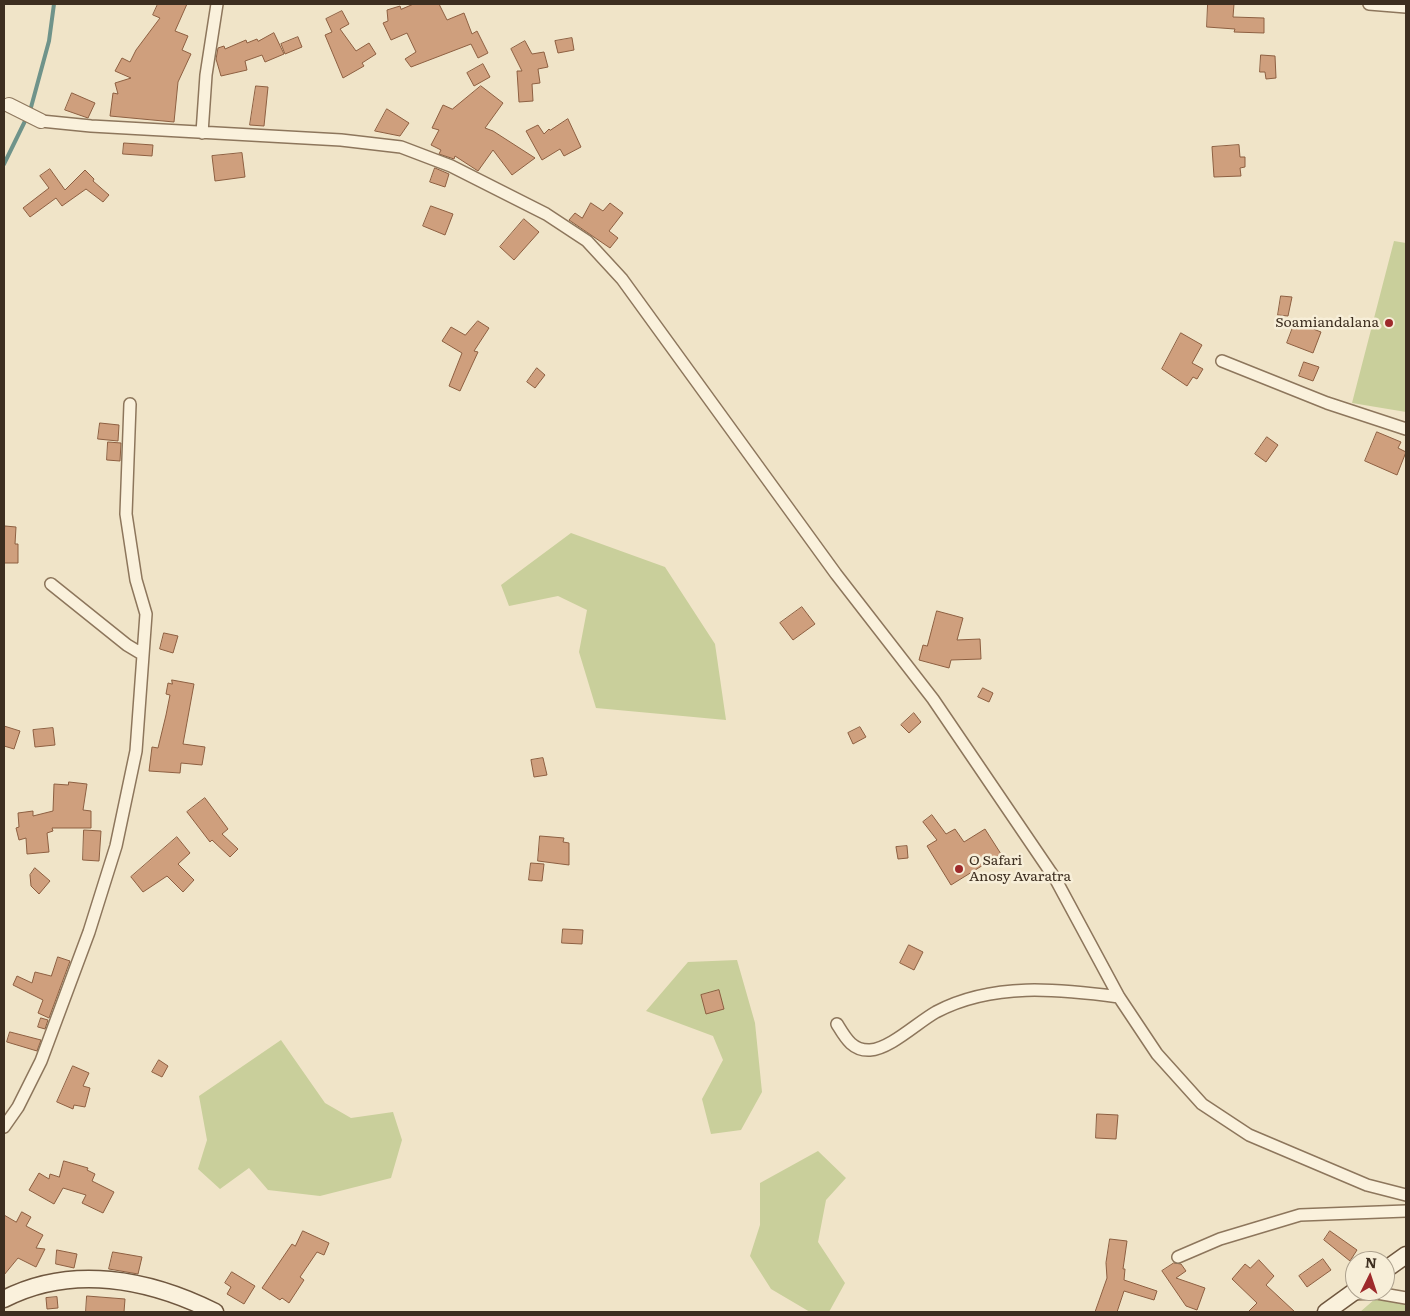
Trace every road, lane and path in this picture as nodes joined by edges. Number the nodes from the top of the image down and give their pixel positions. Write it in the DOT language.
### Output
graph roads {
  1 [pos="217,4"];
  2 [pos="1368,4"];
  3 [pos="1406,7"];
  4 [pos="7,103"];
  5 [pos="41,120"];
  6 [pos="202,133"];
  7 [pos="1222,361"];
  8 [pos="130,404"];
  9 [pos="1406,429"];
  10 [pos="51,584"];
  11 [pos="142,654"];
  12 [pos="1120,997"];
  13 [pos="837,1024"];
  14 [pos="4,1127"];
  15 [pos="1406,1195"];
  16 [pos="1406,1211"];
  17 [pos="1406,1255"];
  18 [pos="1178,1257"];
  19 [pos="1395,1263"];
  20 [pos="1345,1298"];
  21 [pos="4,1299"];
  22 [pos="215,1312"];
  23 [pos="1326,1312"];
  1 -- 6 [label="street"];
  2 -- 3 [label="street"];
  4 -- 5 [label="street"];
  5 -- 6 [label="street"];
  6 -- 12 [label="street"];
  7 -- 9 [label="street"];
  8 -- 11 [label="street"];
  10 -- 11 [label="street"];
  11 -- 14 [label="street"];
  12 -- 13 [label="street"];
  12 -- 15 [label="street"];
  16 -- 18 [label="street"];
  17 -- 19 [label="main road"];
  20 -- 23 [label="main road"];
  21 -- 22 [label="main road"];
}
